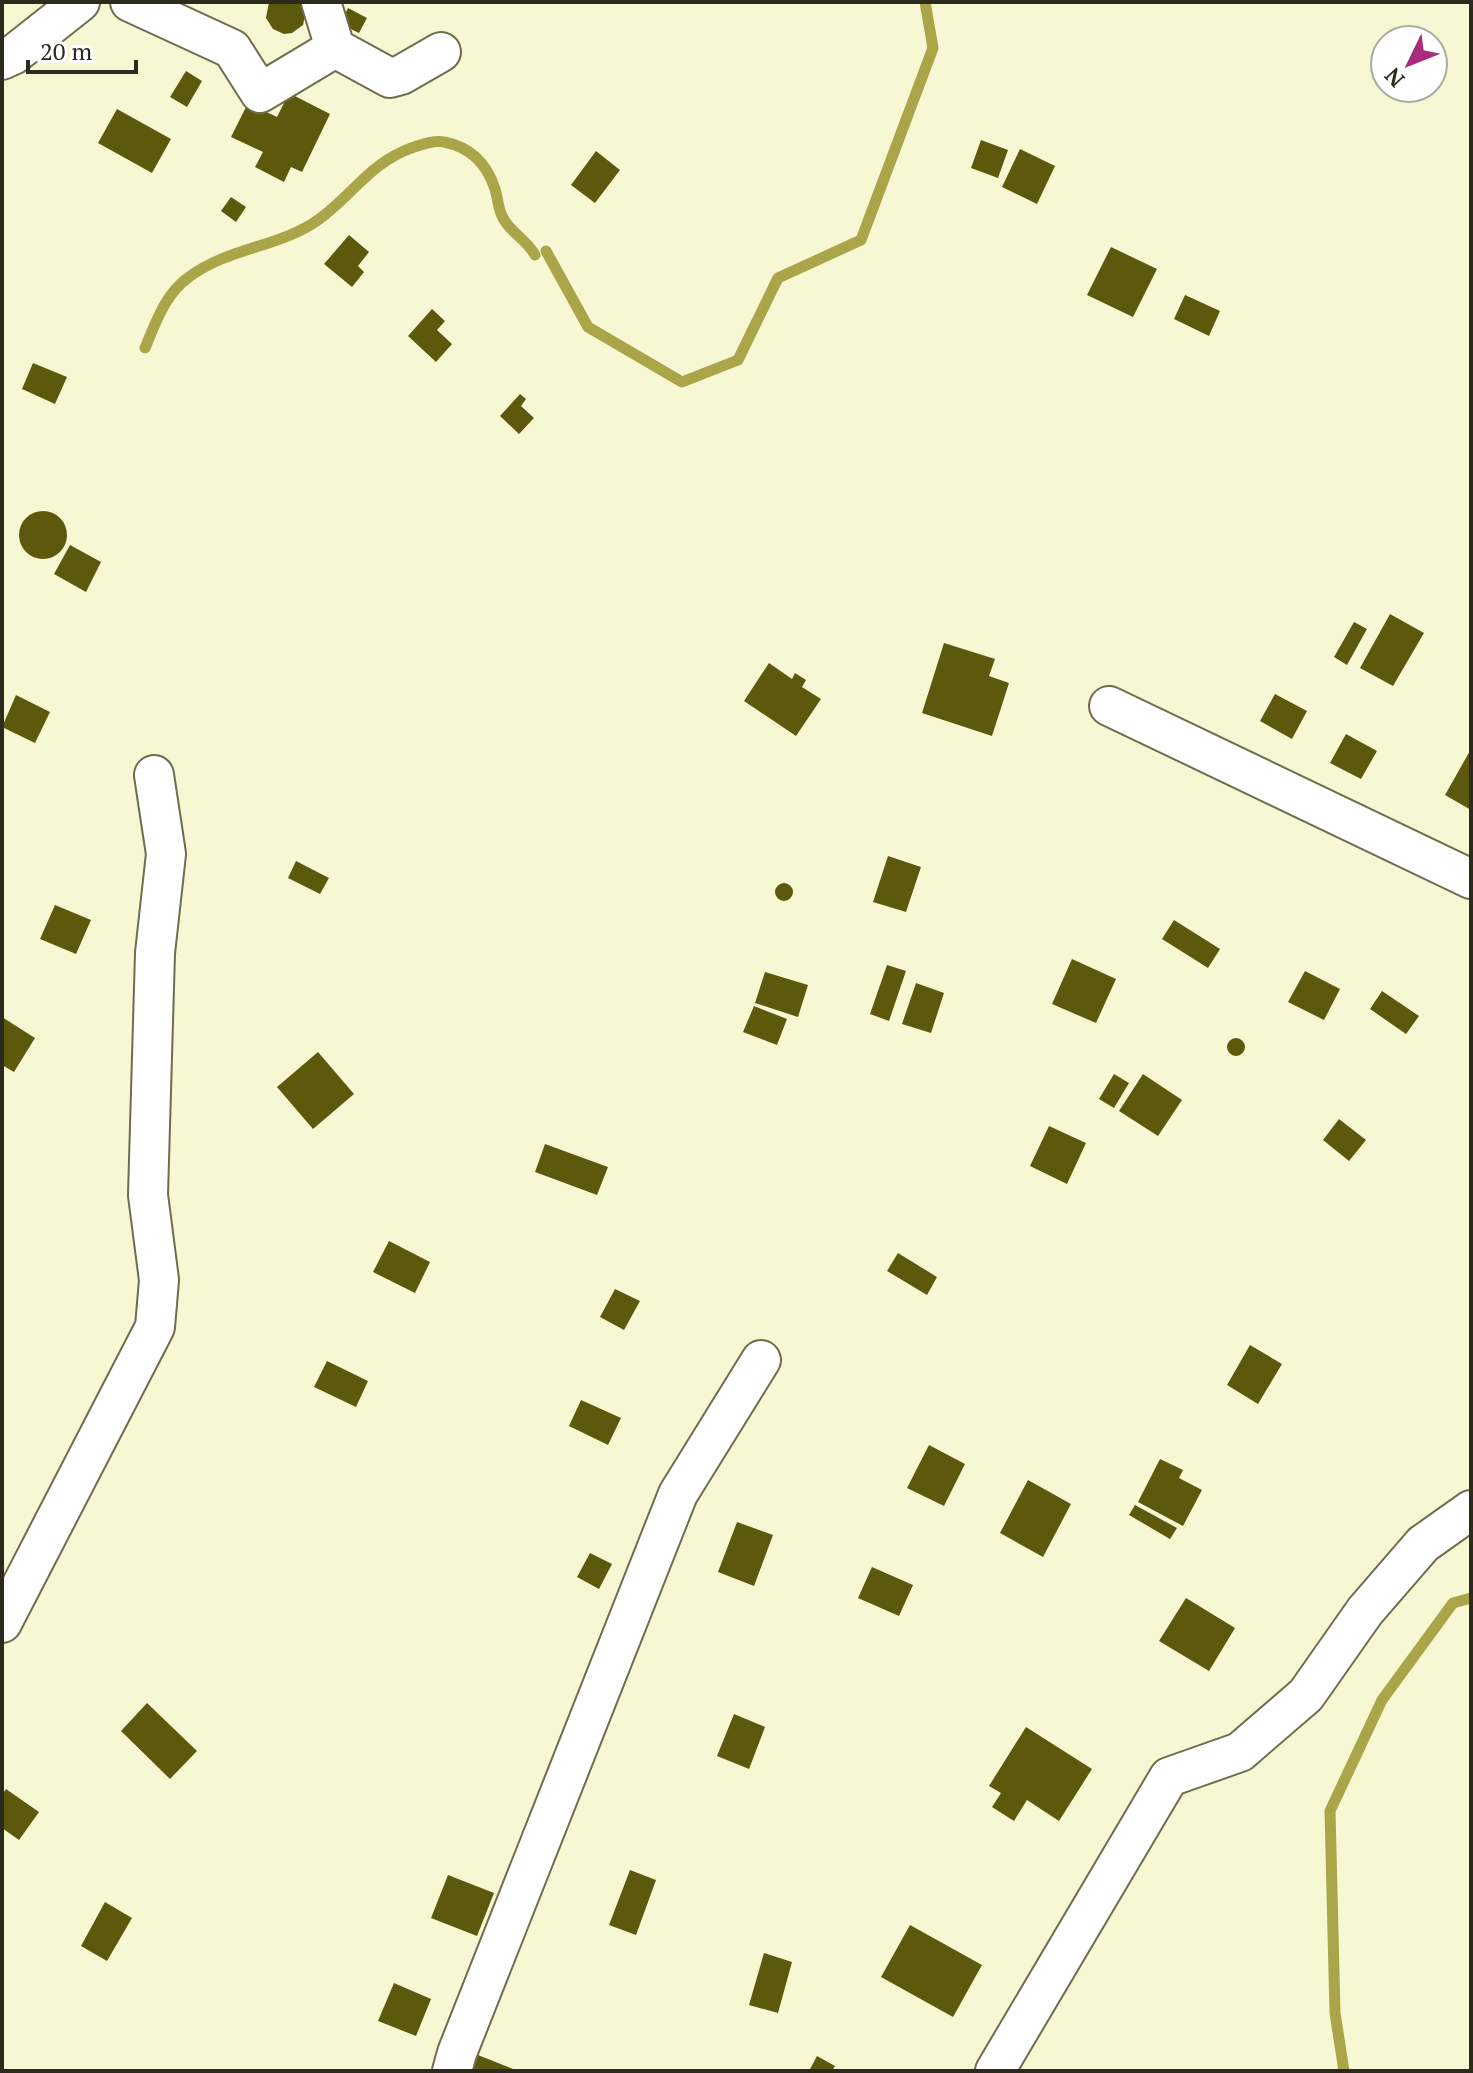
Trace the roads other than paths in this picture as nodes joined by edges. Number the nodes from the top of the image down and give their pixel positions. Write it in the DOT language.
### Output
graph roads {
  1 [pos="80,2"];
  2 [pos="130,2"];
  3 [pos="321,2"];
  4 [pos="335,48"];
  5 [pos="441,52"];
  6 [pos="2,60"];
  7 [pos="1109,706"];
  8 [pos="154,775"];
  9 [pos="1471,879"];
  10 [pos="761,1360"];
  11 [pos="1471,1510"];
  12 [pos="2,1623"];
  13 [pos="452,2071"];
  14 [pos="995,2071"];
  1 -- 6 [label="street"];
  2 -- 4 [label="street"];
  3 -- 4 [label="street"];
  4 -- 5 [label="street"];
  7 -- 9 [label="street"];
  8 -- 12 [label="street"];
  10 -- 13 [label="street"];
  11 -- 14 [label="street"];
}
